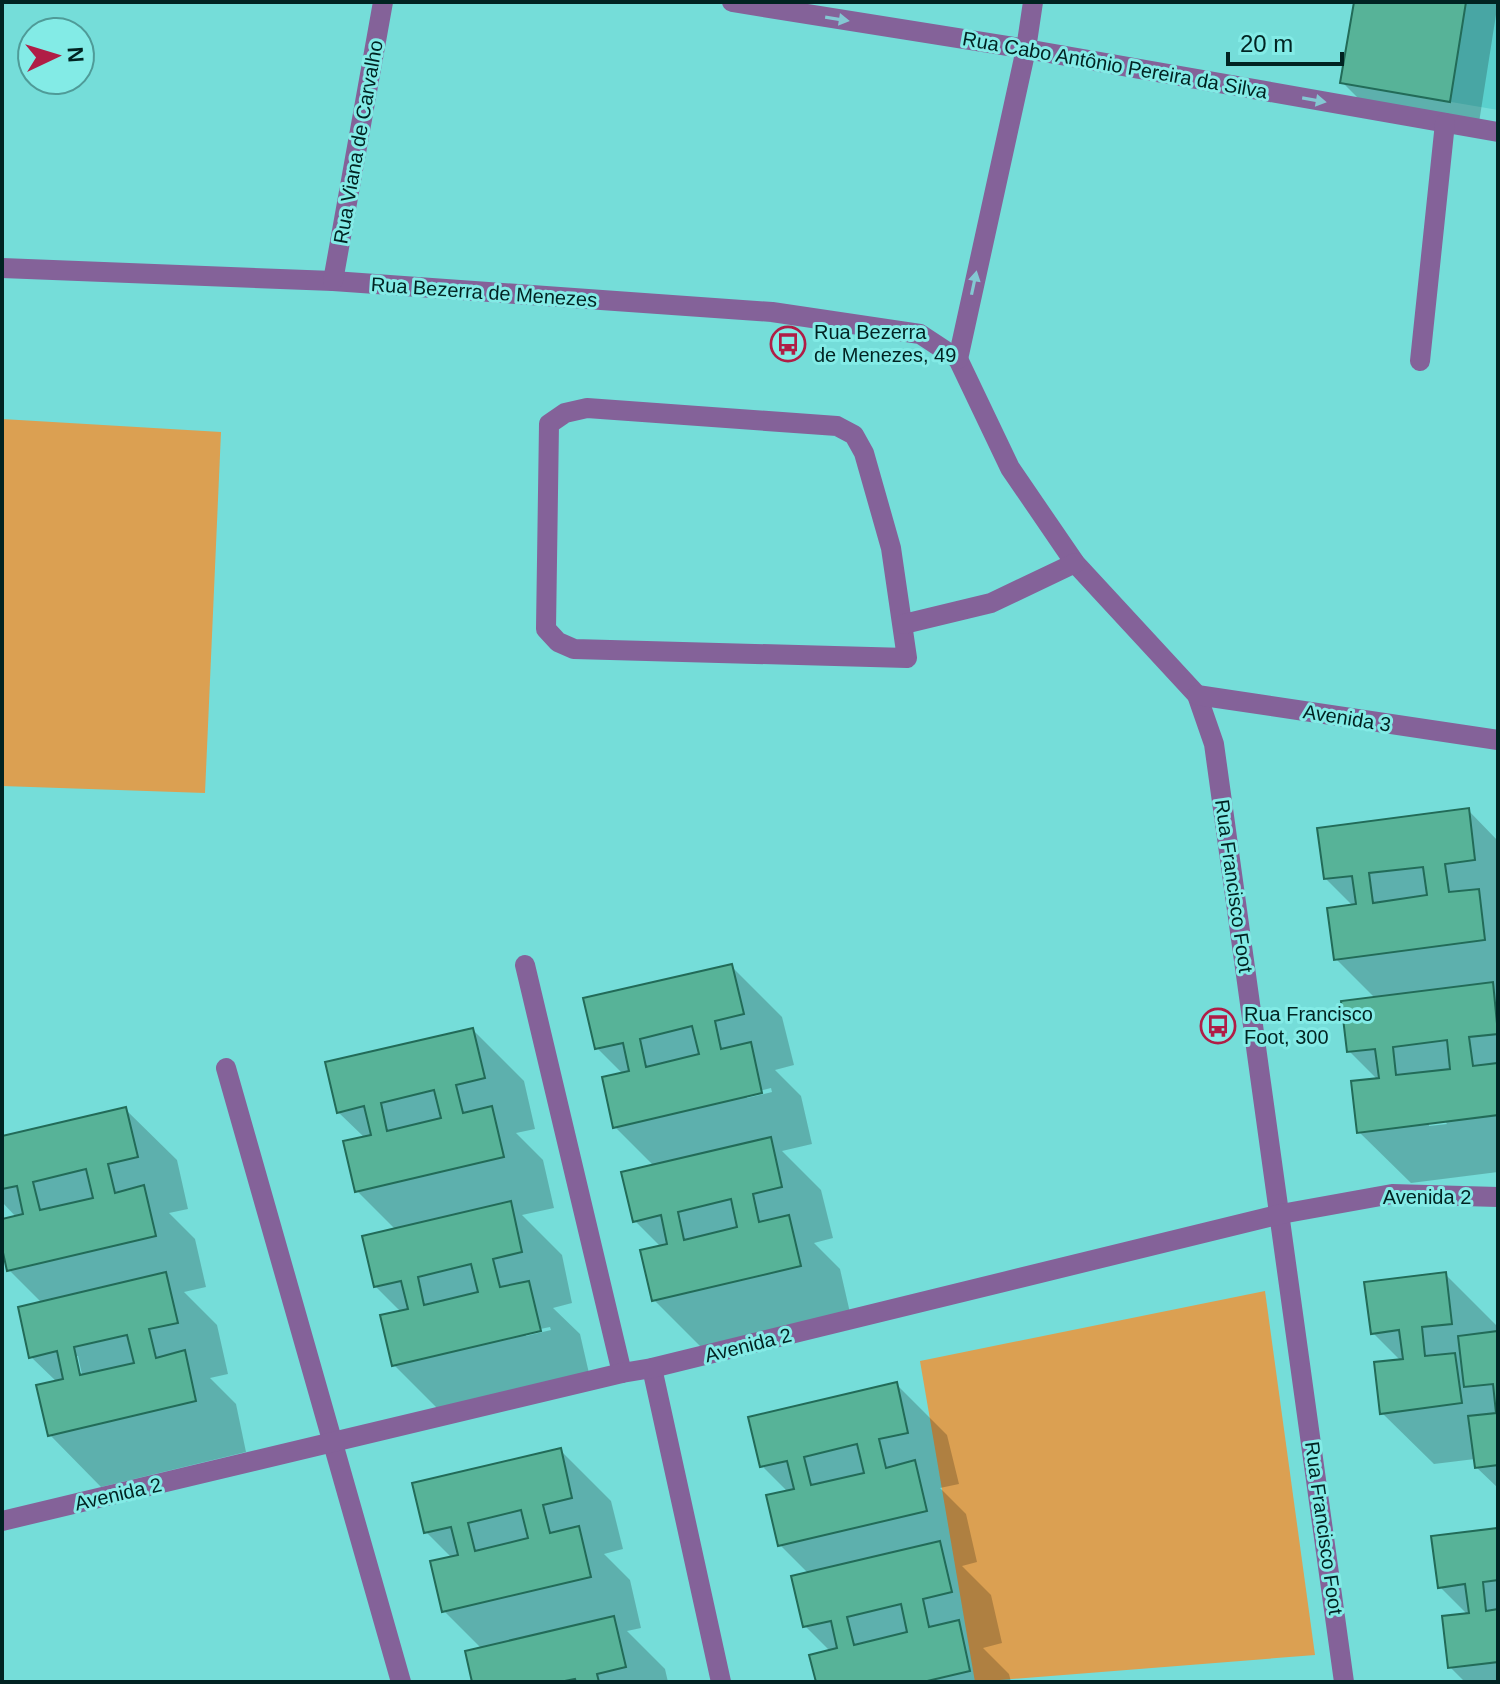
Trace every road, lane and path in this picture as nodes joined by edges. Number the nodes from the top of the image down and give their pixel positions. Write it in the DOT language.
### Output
graph roads {
  1 [pos="383,2"];
  2 [pos="732,2"];
  3 [pos="1033,2"];
  4 [pos="1026,49"];
  5 [pos="1445,123"];
  6 [pos="1498,132"];
  7 [pos="2,268"];
  8 [pos="333,281"];
  9 [pos="958,359"];
  10 [pos="1420,361"];
  11 [pos="1075,563"];
  12 [pos="904,624"];
  13 [pos="1197,695"];
  14 [pos="1498,740"];
  15 [pos="525,965"];
  16 [pos="226,1068"];
  17 [pos="1498,1197"];
  18 [pos="1281,1214"];
  19 [pos="652,1368"];
  20 [pos="622,1373"];
  21 [pos="332,1443"];
  22 [pos="2,1521"];
  23 [pos="401,1682"];
  24 [pos="721,1682"];
  25 [pos="1344,1682"];
  1 -- 8 [label="street, Rua Viana de Carvalho"];
  2 -- 4 [label="street, Rua Cabo Antônio Pereira da Silva, one-way"];
  3 -- 4 [label="street"];
  4 -- 5 [label="street, Rua Cabo Antônio Pereira da Silva, one-way"];
  9 -- 4 [label="street, one-way"];
  5 -- 6 [label="street, Rua Cabo Antônio Pereira da Silva"];
  5 -- 10 [label="street"];
  7 -- 8 [label="street, Rua Bezerra de Menezes"];
  8 -- 9 [label="street, Rua Bezerra de Menezes"];
  9 -- 11 [label="street, Rua Francisco Foot"];
  11 -- 12 [label="street"];
  11 -- 13 [label="street, Rua Francisco Foot"];
  12 -- 12 [label="street"];
  13 -- 14 [label="street, Avenida 3"];
  13 -- 18 [label="street, Rua Francisco Foot"];
  15 -- 20 [label="street"];
  16 -- 21 [label="street"];
  17 -- 18 [label="street, Avenida 2"];
  18 -- 19 [label="street, Avenida 2"];
  18 -- 25 [label="street, Rua Francisco Foot"];
  19 -- 20 [label="street, Avenida 2"];
  19 -- 24 [label="street"];
  20 -- 21 [label="street, Avenida 2"];
  21 -- 22 [label="street, Avenida 2"];
  21 -- 23 [label="street"];
}
